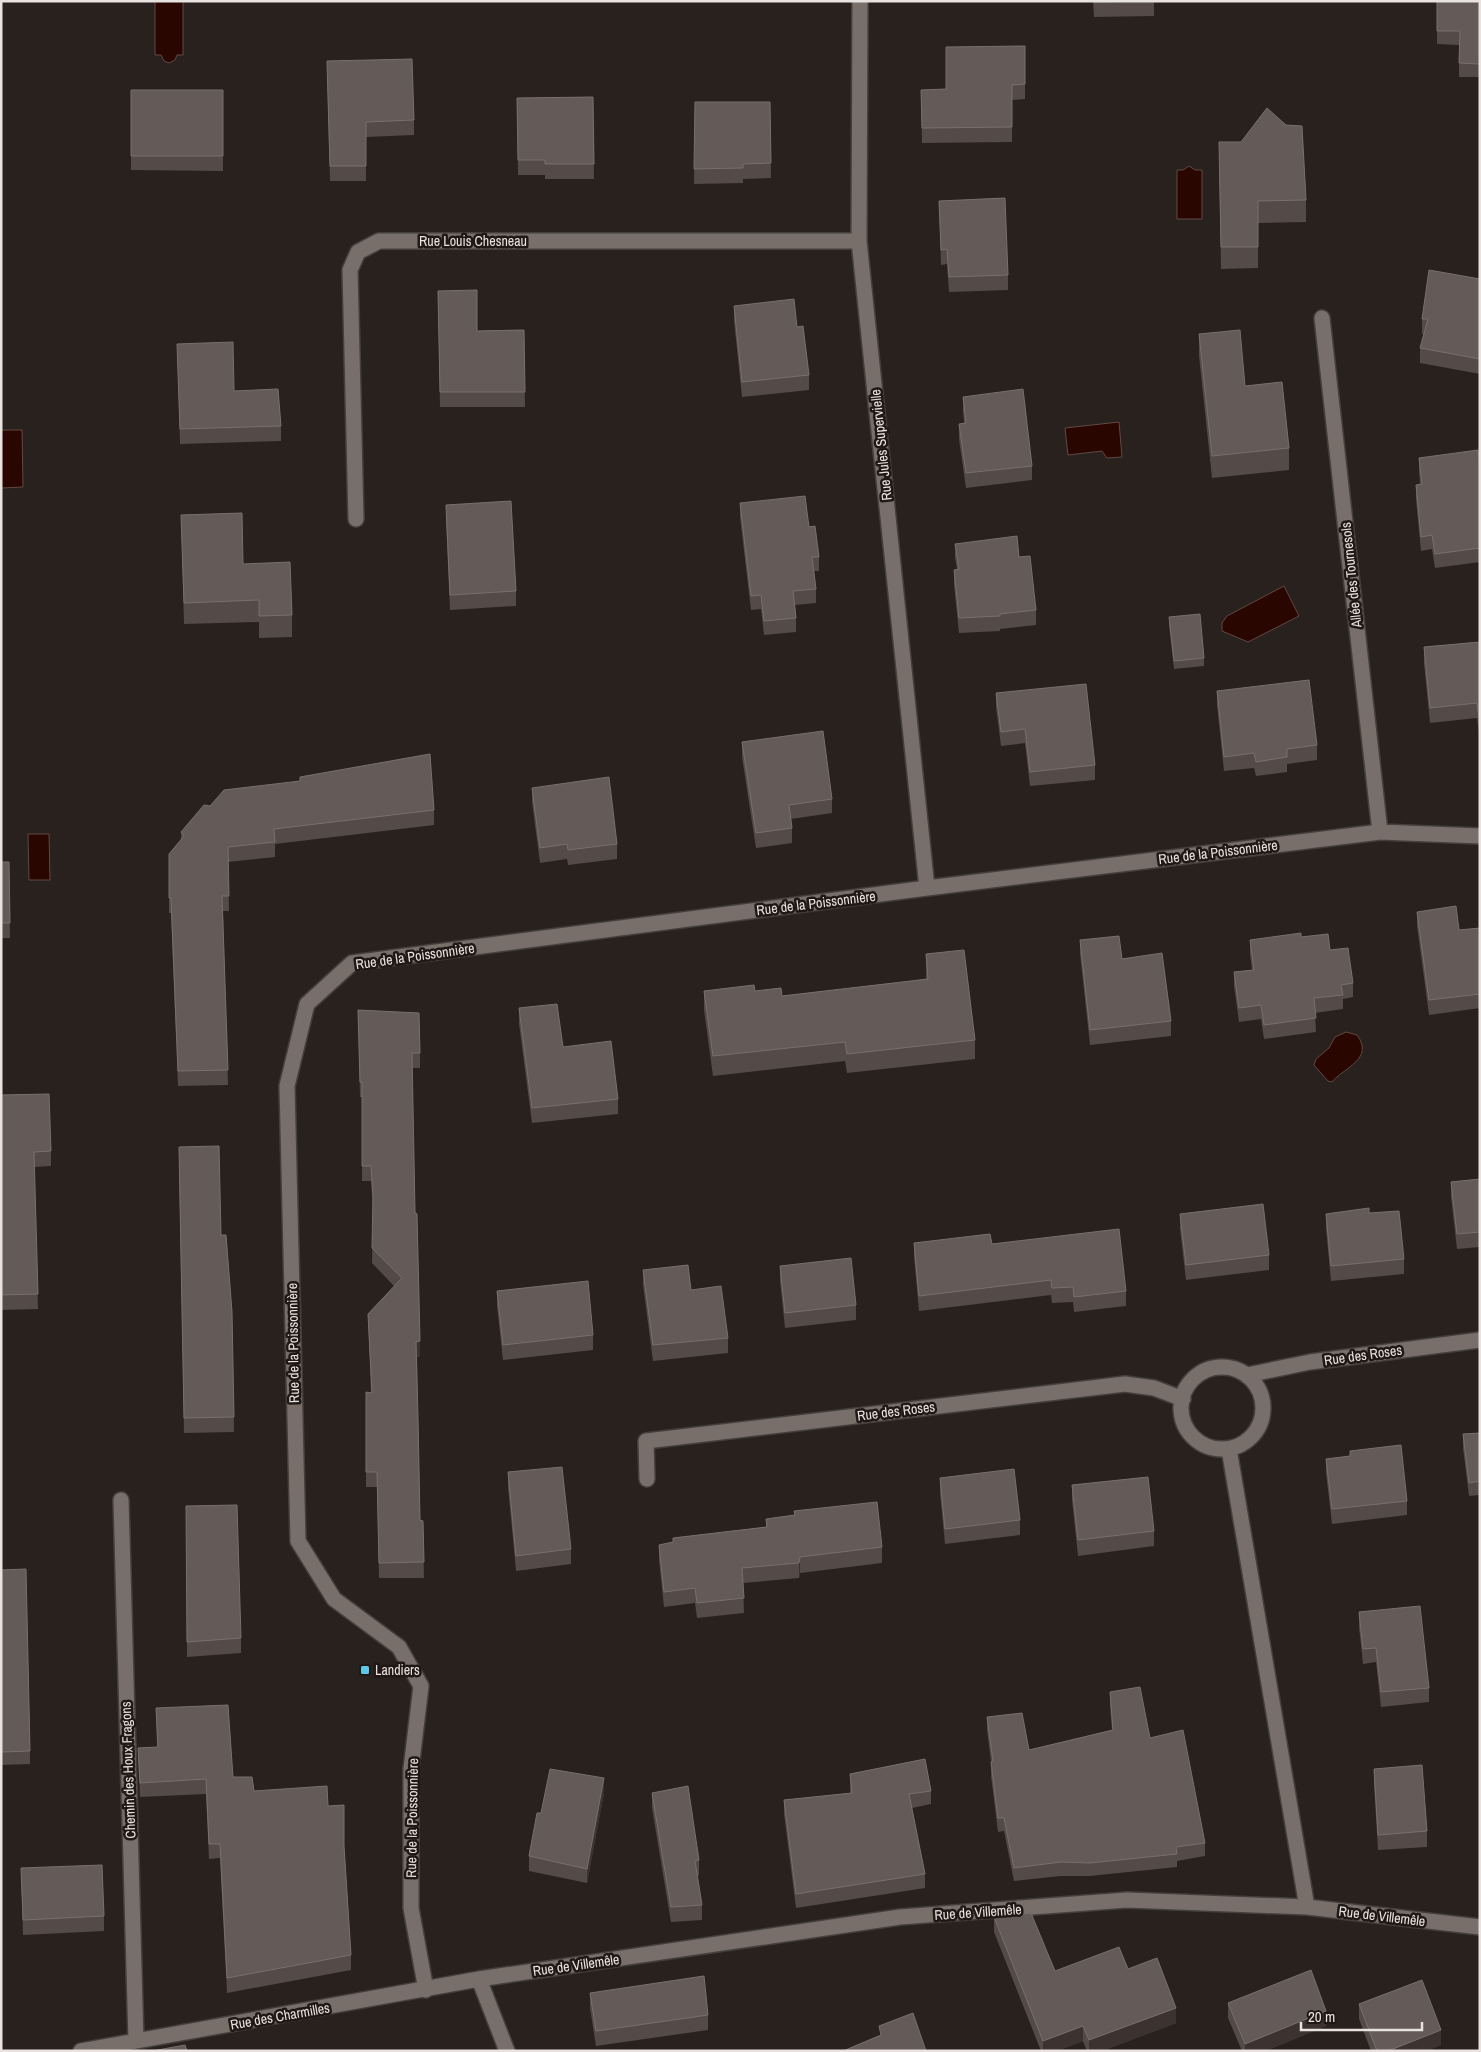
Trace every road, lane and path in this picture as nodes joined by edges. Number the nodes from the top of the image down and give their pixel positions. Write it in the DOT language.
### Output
graph roads {
  1 [pos="860,1"];
  2 [pos="859,241"];
  3 [pos="1322,318"];
  4 [pos="356,518"];
  5 [pos="1380,832"];
  6 [pos="1480,836"];
  7 [pos="927,888"];
  8 [pos="1480,1340"];
  9 [pos="1247,1375"];
  10 [pos="1182,1399"];
  11 [pos="1229,1449"];
  12 [pos="647,1479"];
  13 [pos="121,1500"];
  14 [pos="1307,1907"];
  15 [pos="1480,1927"];
  16 [pos="479,1979"];
  17 [pos="426,1990"];
  18 [pos="136,2041"];
  19 [pos="81,2051"];
  20 [pos="507,2051"];
  1 -- 2 [label="street, Rue Jules Supervielle"];
  2 -- 4 [label="street, Rue Louis Chesneau"];
  2 -- 7 [label="street, Rue Jules Supervielle"];
  3 -- 5 [label="street, Allée des Tournesols"];
  5 -- 6 [label="street, Rue de la Poissonnière"];
  5 -- 7 [label="street, Rue de la Poissonnière"];
  7 -- 17 [label="street, Rue de la Poissonnière"];
  8 -- 9 [label="street, Rue des Roses"];
  9 -- 10 [label="street"];
  9 -- 11 [label="street"];
  10 -- 11 [label="street"];
  10 -- 12 [label="street, Rue des Roses"];
  11 -- 14 [label="street"];
  13 -- 18 [label="street, Chemin des Houx Fragons"];
  14 -- 15 [label="street, Rue de Villemêle"];
  14 -- 16 [label="street, Rue de Villemêle"];
  16 -- 17 [label="street, Rue des Charmilles"];
  16 -- 20 [label="street"];
  17 -- 18 [label="street, Rue des Charmilles"];
  18 -- 19 [label="street, Rue des Charmilles"];
}
